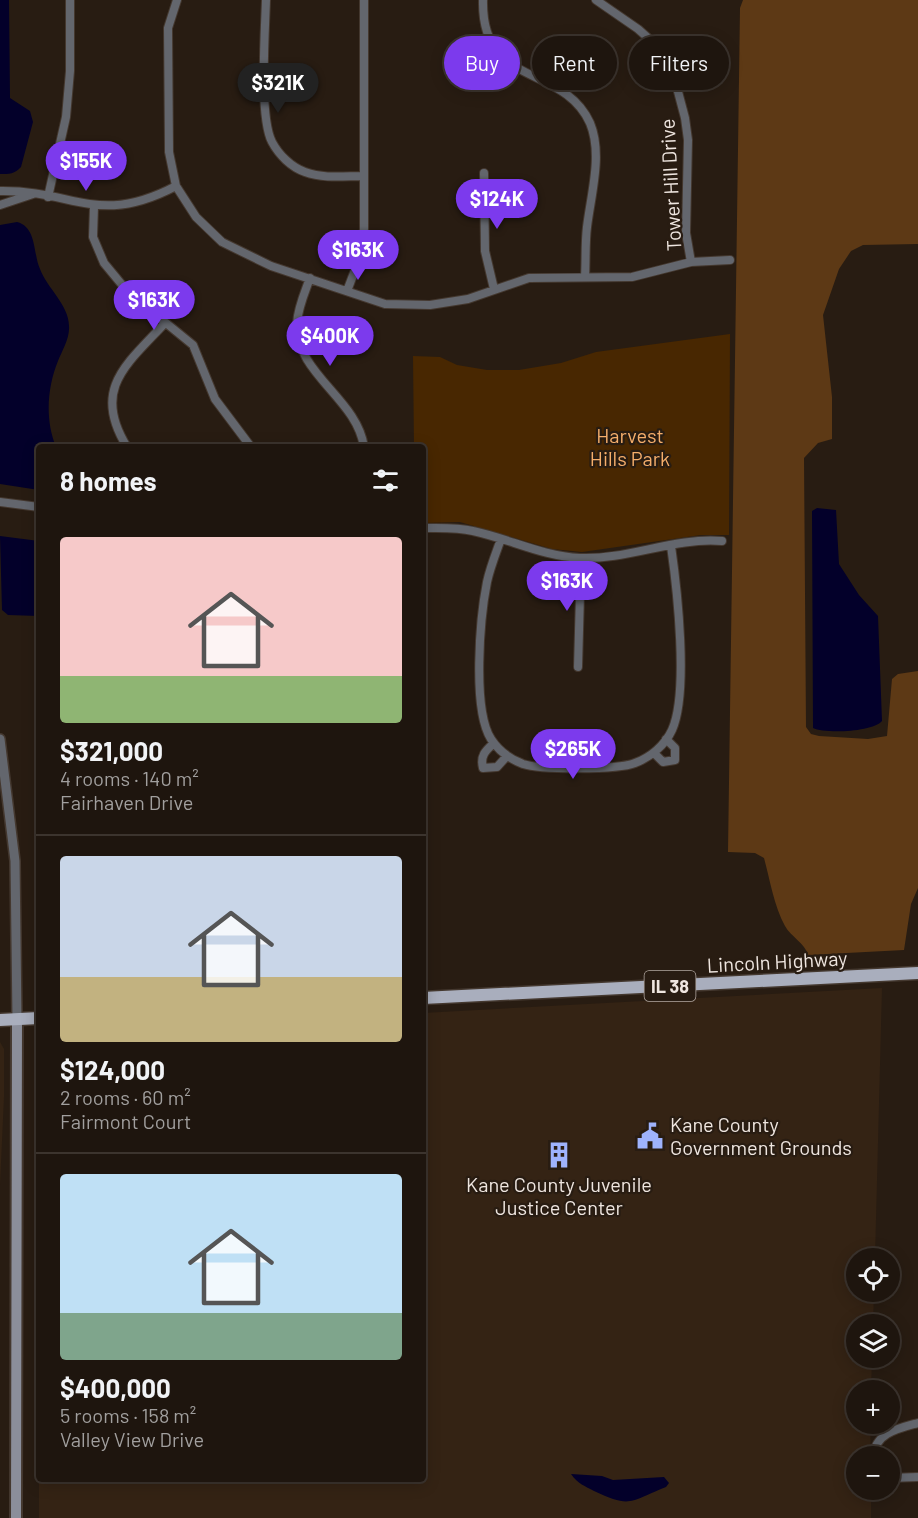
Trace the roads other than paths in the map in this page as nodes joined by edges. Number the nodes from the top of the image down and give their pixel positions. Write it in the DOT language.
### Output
graph roads {
  1 [pos="70,0"];
  2 [pos="177,0"];
  3 [pos="266,0"];
  4 [pos="364,0"];
  5 [pos="483,0"];
  6 [pos="596,0"];
  7 [pos="484,173"];
  8 [pos="364,176"];
  9 [pos="176,186"];
  10 [pos="0,192"];
  11 [pos="35,193"];
  12 [pos="48,197"];
  13 [pos="0,205"];
  14 [pos="94,206"];
  15 [pos="730,260"];
  16 [pos="691,262"];
  17 [pos="585,277"];
  18 [pos="310,278"];
  19 [pos="494,290"];
  20 [pos="347,291"];
  21 [pos="165,323"];
  22 [pos="125,444"];
  23 [pos="249,444"];
  24 [pos="363,444"];
  25 [pos="0,502"];
  26 [pos="36,507"];
  27 [pos="426,528"];
  28 [pos="501,539"];
  29 [pos="722,541"];
  30 [pos="671,546"];
  31 [pos="582,558"];
  32 [pos="578,667"];
  33 [pos="0,739"];
  34 [pos="666,739"];
  35 [pos="494,743"];
  36 [pos="654,753"];
  37 [pos="507,756"];
  38 [pos="918,974"];
  39 [pos="426,998"];
  40 [pos="36,1018"];
  41 [pos="17,1019"];
  42 [pos="0,1020"];
  43 [pos="918,1423"];
  44 [pos="876,1446"];
  45 [pos="918,1477"];
  46 [pos="900,1478"];
  47 [pos="16,1518"];
  1 -- 12 [label="street"];
  2 -- 9 [label="street"];
  3 -- 8 [label="street"];
  4 -- 8 [label="street"];
  5 -- 17 [label="street"];
  6 -- 16 [label="street, Tower Hill Drive"];
  7 -- 19 [label="street"];
  8 -- 20 [label="street"];
  9 -- 14 [label="street"];
  9 -- 18 [label="street"];
  10 -- 11 [label="street"];
  11 -- 12 [label="street"];
  11 -- 13 [label="street"];
  12 -- 14 [label="street"];
  14 -- 21 [label="street"];
  15 -- 16 [label="street"];
  16 -- 17 [label="street"];
  17 -- 19 [label="street"];
  18 -- 20 [label="street"];
  18 -- 24 [label="street"];
  19 -- 20 [label="street"];
  21 -- 22 [label="street"];
  21 -- 23 [label="street"];
  25 -- 26 [label="street"];
  27 -- 28 [label="street"];
  28 -- 31 [label="street"];
  28 -- 35 [label="street"];
  29 -- 30 [label="street"];
  30 -- 31 [label="street"];
  30 -- 34 [label="street"];
  31 -- 32 [label="street"];
  33 -- 41 [label="street"];
  34 -- 36 [label="street"];
  34 -- 36 [label="street"];
  35 -- 37 [label="street"];
  35 -- 37 [label="street"];
  36 -- 37 [label="street"];
  38 -- 39 [label="main road, Lincoln Highway / IL 38"];
  40 -- 41 [label="main road"];
  41 -- 42 [label="main road"];
  41 -- 47 [label="main road"];
  43 -- 44 [label="street"];
  45 -- 46 [label="street"];
}
